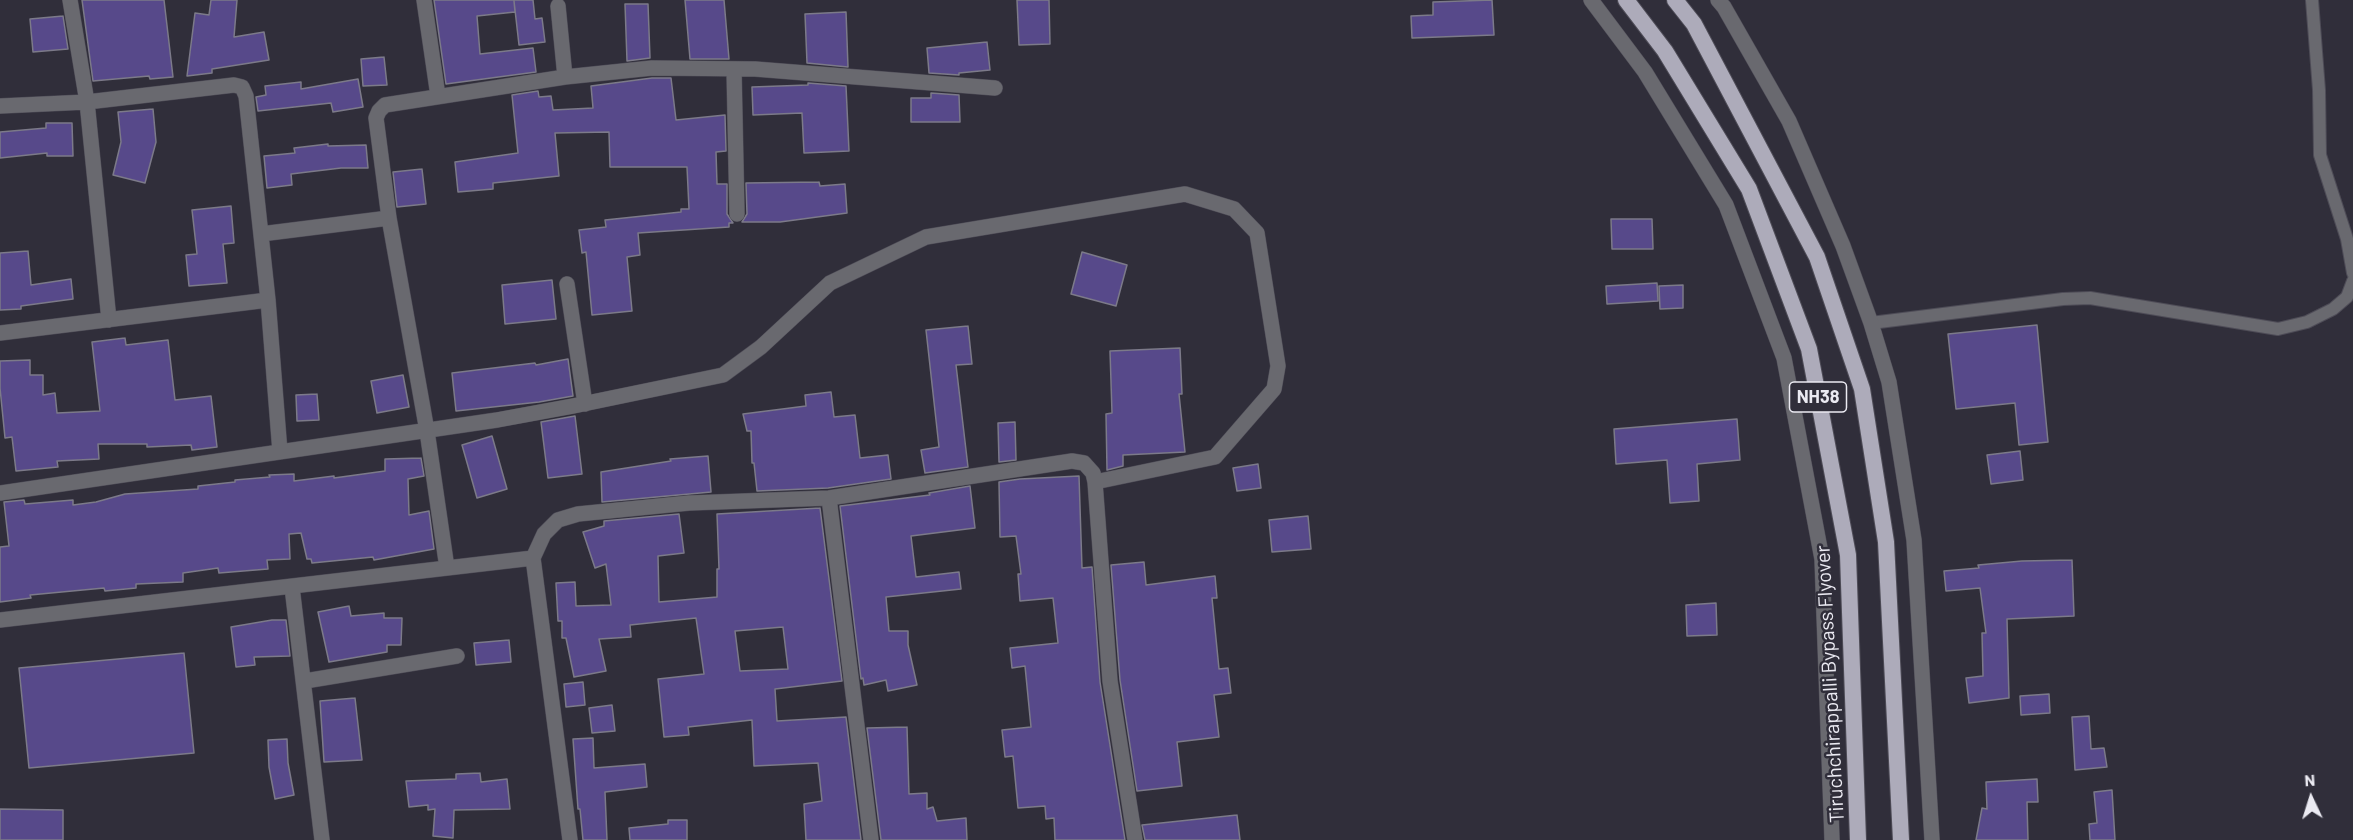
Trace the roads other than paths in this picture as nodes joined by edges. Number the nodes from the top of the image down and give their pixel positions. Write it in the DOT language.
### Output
graph roads {
  1 [pos="70,0"];
  2 [pos="423,0"];
  3 [pos="1591,0"];
  4 [pos="1626,0"];
  5 [pos="1675,0"];
  6 [pos="1718,0"];
  7 [pos="2312,0"];
  8 [pos="558,6"];
  9 [pos="734,69"];
  10 [pos="565,77"];
  11 [pos="995,88"];
  12 [pos="438,96"];
  13 [pos="87,102"];
  14 [pos="0,106"];
  15 [pos="737,214"];
  16 [pos="389,218"];
  17 [pos="261,234"];
  18 [pos="2353,273"];
  19 [pos="2353,281"];
  20 [pos="567,284"];
  21 [pos="268,300"];
  22 [pos="109,320"];
  23 [pos="1871,322"];
  24 [pos="0,333"];
  25 [pos="585,404"];
  26 [pos="427,431"];
  27 [pos="280,452"];
  28 [pos="1095,482"];
  29 [pos="0,493"];
  30 [pos="829,498"];
  31 [pos="533,558"];
  32 [pos="447,568"];
  33 [pos="292,586"];
  34 [pos="0,620"];
  35 [pos="457,656"];
  36 [pos="305,681"];
  37 [pos="322,840"];
  38 [pos="570,840"];
  39 [pos="871,840"];
  40 [pos="1135,840"];
  41 [pos="1832,840"];
  42 [pos="1858,840"];
  43 [pos="1901,840"];
  44 [pos="1932,840"];
  1 -- 13 [label="street"];
  2 -- 12 [label="street"];
  3 -- 41 [label="street"];
  4 -- 42 [label="highway, Tiruchchirappalli Bypass Flyover / NH38"];
  5 -- 43 [label="highway, NH38"];
  6 -- 23 [label="street"];
  7 -- 18 [label="lane"];
  8 -- 10 [label="street"];
  9 -- 10 [label="street"];
  9 -- 11 [label="street"];
  9 -- 15 [label="street"];
  10 -- 12 [label="street"];
  12 -- 16 [label="street"];
  13 -- 14 [label="street"];
  13 -- 17 [label="street"];
  13 -- 22 [label="street"];
  16 -- 17 [label="street"];
  16 -- 26 [label="street"];
  17 -- 21 [label="street"];
  19 -- 23 [label="lane"];
  20 -- 25 [label="street"];
  21 -- 22 [label="street"];
  21 -- 27 [label="street"];
  22 -- 24 [label="street"];
  23 -- 44 [label="street"];
  25 -- 26 [label="street"];
  25 -- 28 [label="street"];
  26 -- 27 [label="street"];
  26 -- 32 [label="street"];
  27 -- 29 [label="street"];
  28 -- 30 [label="street"];
  28 -- 40 [label="street"];
  30 -- 31 [label="street"];
  30 -- 39 [label="street"];
  31 -- 32 [label="street"];
  31 -- 38 [label="street"];
  32 -- 33 [label="street"];
  33 -- 34 [label="street"];
  33 -- 36 [label="street"];
  35 -- 36 [label="street"];
  36 -- 37 [label="street"];
}
